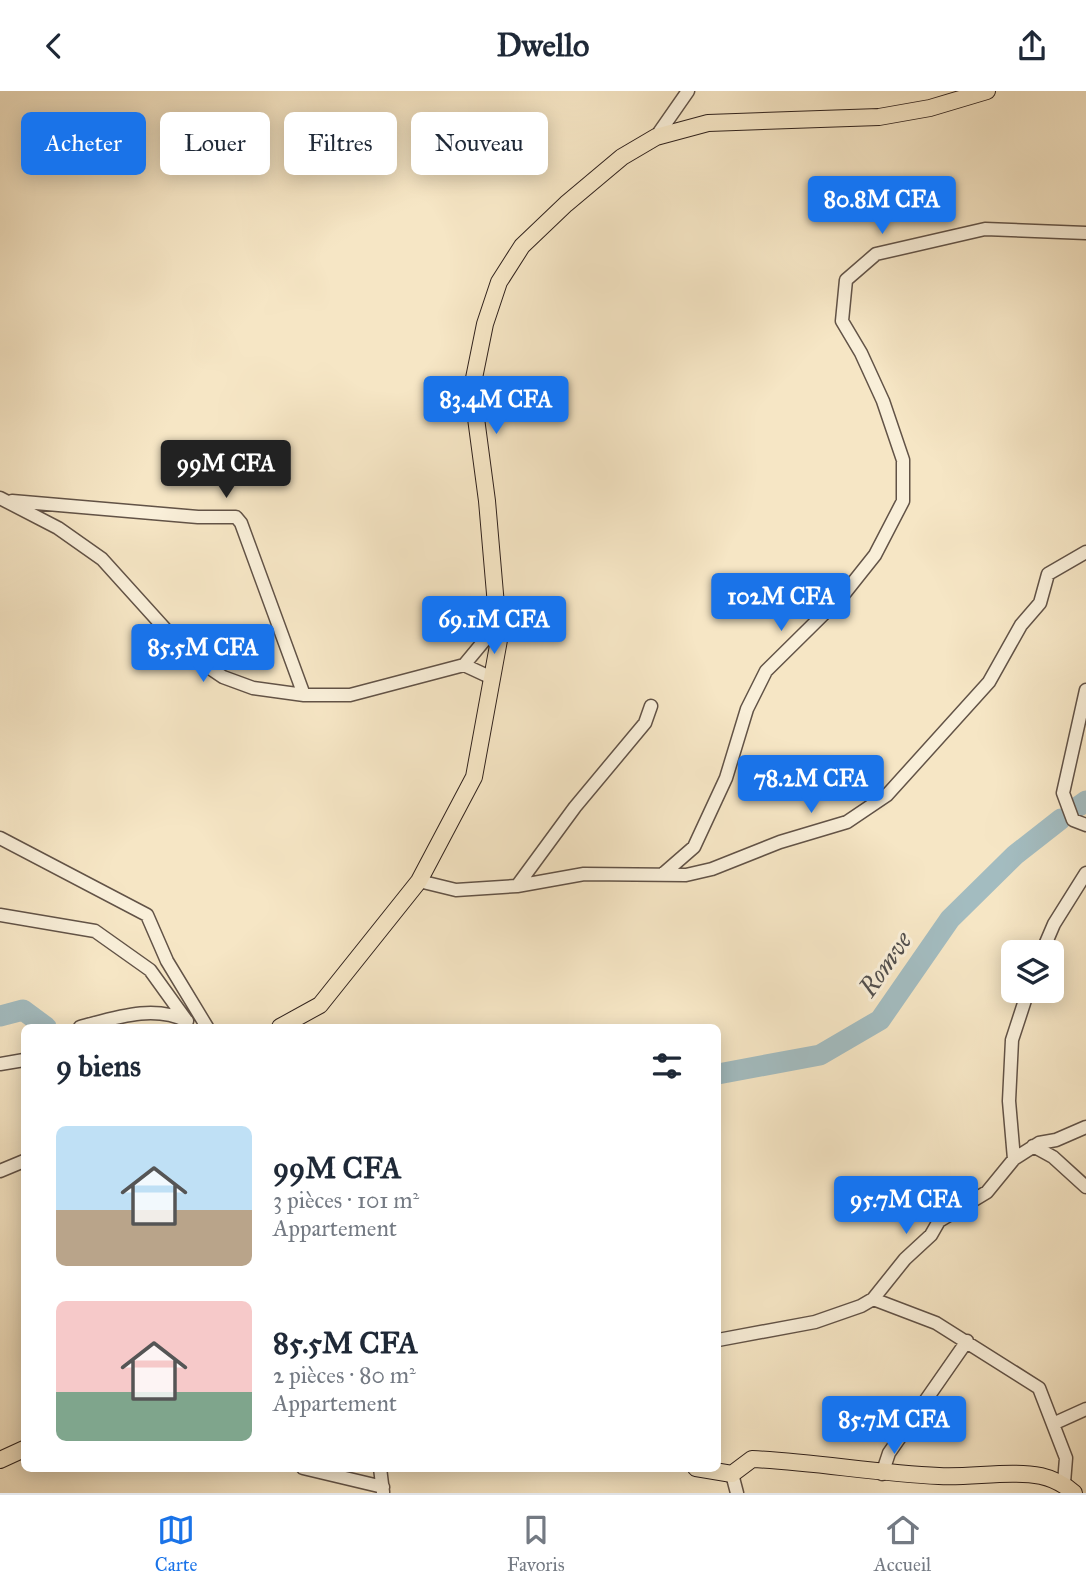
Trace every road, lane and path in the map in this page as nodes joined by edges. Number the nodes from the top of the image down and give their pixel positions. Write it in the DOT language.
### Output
graph roads {
  1 [pos="688,91"];
  2 [pos="987,91"];
  3 [pos="656,137"];
  4 [pos="1086,233"];
  5 [pos="2,499"];
  6 [pos="1086,552"];
  7 [pos="498,625"];
  8 [pos="464,665"];
  9 [pos="492,678"];
  10 [pos="1086,690"];
  11 [pos="304,695"];
  12 [pos="651,706"];
  13 [pos="1086,825"];
  14 [pos="0,838"];
  15 [pos="1086,873"];
  16 [pos="663,874"];
  17 [pos="419,881"];
  18 [pos="517,886"];
  19 [pos="0,915"];
  20 [pos="1047,940"];
  21 [pos="1024,1003"];
  22 [pos="92,1024"];
  23 [pos="189,1024"];
  24 [pos="205,1024"];
  25 [pos="285,1024"];
  26 [pos="21,1060"];
  27 [pos="0,1064"];
  28 [pos="1086,1127"];
  29 [pos="1033,1146"];
  30 [pos="1014,1159"];
  31 [pos="21,1162"];
  32 [pos="0,1171"];
  33 [pos="1086,1187"];
  34 [pos="873,1299"];
  35 [pos="721,1339"];
  36 [pos="967,1341"];
  37 [pos="1086,1409"];
  38 [pos="1055,1423"];
  39 [pos="21,1450"];
  40 [pos="0,1460"];
  41 [pos="318,1472"];
  42 [pos="381,1472"];
  43 [pos="720,1472"];
  44 [pos="882,1473"];
  45 [pos="732,1474"];
  46 [pos="1069,1488"];
  47 [pos="383,1490"];
  48 [pos="737,1493"];
  1 -- 3 [label="street"];
  2 -- 3 [label="main road"];
  3 -- 7 [label="main road"];
  4 -- 16 [label="street"];
  5 -- 11 [label="street"];
  5 -- 11 [label="street"];
  6 -- 16 [label="street"];
  7 -- 8 [label="street"];
  7 -- 9 [label="main road"];
  8 -- 9 [label="street"];
  8 -- 11 [label="street"];
  9 -- 17 [label="main road"];
  10 -- 13 [label="street"];
  12 -- 18 [label="street"];
  14 -- 24 [label="street"];
  15 -- 20 [label="street"];
  16 -- 18 [label="street"];
  17 -- 18 [label="street"];
  17 -- 25 [label="main road"];
  19 -- 23 [label="street"];
  21 -- 30 [label="street"];
  22 -- 23 [label="street"];
  26 -- 27 [label="street"];
  28 -- 29 [label="street"];
  29 -- 30 [label="street"];
  29 -- 33 [label="street"];
  30 -- 34 [label="street"];
  31 -- 32 [label="street"];
  34 -- 35 [label="street"];
  34 -- 36 [label="street"];
  36 -- 38 [label="street"];
  36 -- 44 [label="street"];
  37 -- 38 [label="street"];
  38 -- 46 [label="street"];
  39 -- 40 [label="main road"];
  41 -- 47 [label="street"];
  42 -- 47 [label="street"];
  43 -- 45 [label="main road"];
  44 -- 45 [label="main road"];
  44 -- 46 [label="main road"];
  45 -- 48 [label="street"];
}
